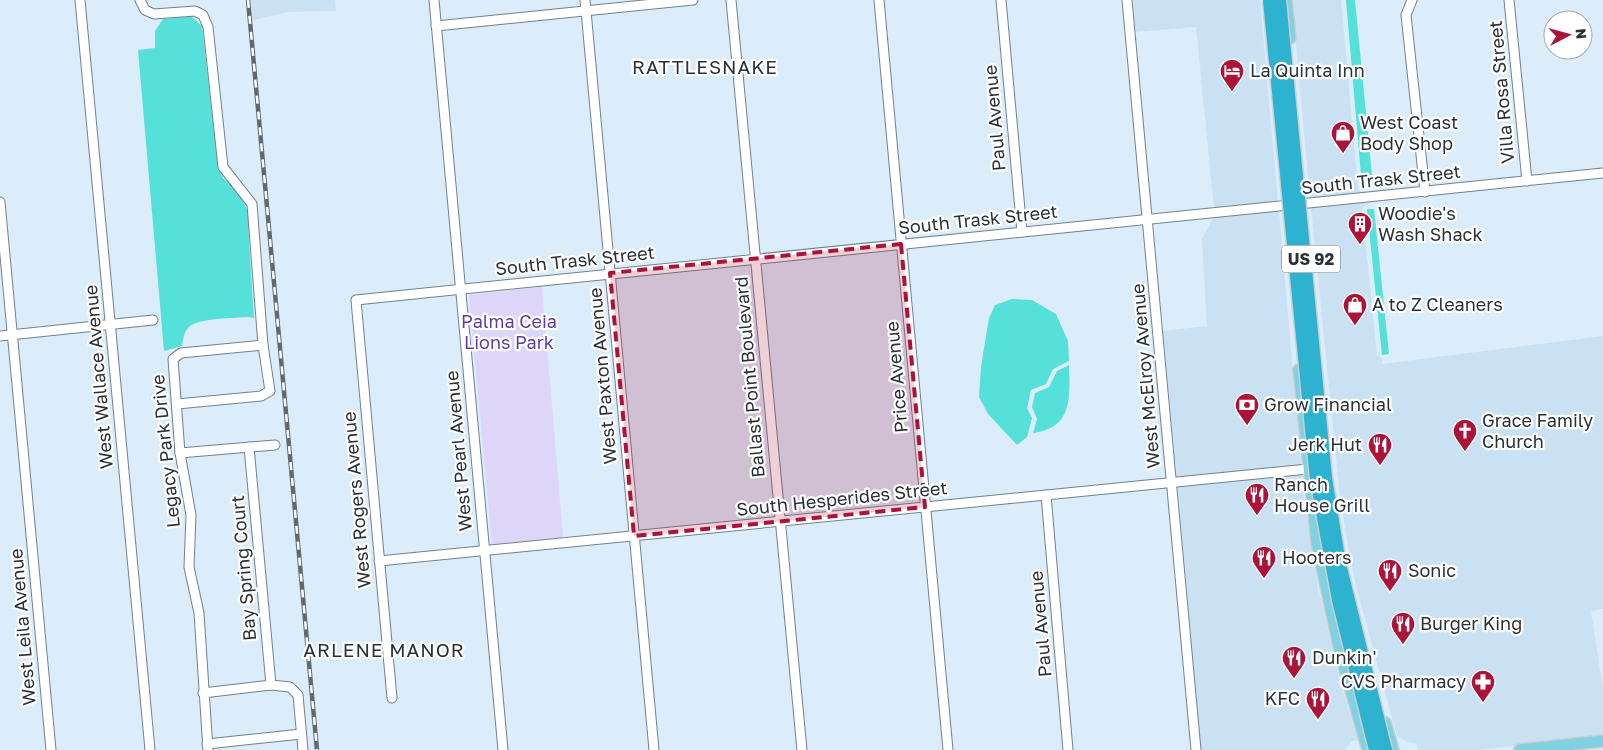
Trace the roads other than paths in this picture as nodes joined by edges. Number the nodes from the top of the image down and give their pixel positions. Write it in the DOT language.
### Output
graph roads {
  1 [pos="80,0"];
  2 [pos="140,0"];
  3 [pos="434,0"];
  4 [pos="584,0"];
  5 [pos="693,0"];
  6 [pos="731,0"];
  7 [pos="878,0"];
  8 [pos="1001,0"];
  9 [pos="1127,0"];
  10 [pos="1265,0"];
  11 [pos="1269,0"];
  12 [pos="1281,0"];
  13 [pos="1286,0"];
  14 [pos="1411,0"];
  15 [pos="1509,0"];
  16 [pos="585,10"];
  17 [pos="436,26"];
  18 [pos="1292,63"];
  19 [pos="1272,75"];
  20 [pos="1603,173"];
  21 [pos="1527,181"];
  22 [pos="1425,192"];
  23 [pos="0,202"];
  24 [pos="1306,203"];
  25 [pos="1284,206"];
  26 [pos="1148,220"];
  27 [pos="1022,232"];
  28 [pos="901,244"];
  29 [pos="755,259"];
  30 [pos="610,273"];
  31 [pos="460,289"];
  32 [pos="356,300"];
  33 [pos="1315,310"];
  34 [pos="153,320"];
  35 [pos="110,325"];
  36 [pos="12,335"];
  37 [pos="0,336"];
  38 [pos="263,344"];
  39 [pos="1299,367"];
  40 [pos="177,404"];
  41 [pos="275,445"];
  42 [pos="249,447"];
  43 [pos="180,453"];
  44 [pos="1308,469"];
  45 [pos="1172,482"];
  46 [pos="1046,495"];
  47 [pos="925,507"];
  48 [pos="1336,514"];
  49 [pos="780,521"];
  50 [pos="1316,530"];
  51 [pos="634,536"];
  52 [pos="485,551"];
  53 [pos="379,561"];
  54 [pos="271,685"];
  55 [pos="203,693"];
  56 [pos="392,698"];
  57 [pos="302,734"];
  58 [pos="1603,741"];
  59 [pos="208,747"];
  60 [pos="51,750"];
  61 [pos="150,750"];
  62 [pos="303,750"];
  63 [pos="503,750"];
  64 [pos="654,750"];
  65 [pos="802,750"];
  66 [pos="948,750"];
  67 [pos="1068,750"];
  68 [pos="1196,750"];
  69 [pos="1368,750"];
  70 [pos="1375,750"];
  71 [pos="1381,750"];
  72 [pos="1386,750"];
  73 [pos="1393,750"];
  74 [pos="1520,750"];
  1 -- 35 [label="street, West Wallace Avenue"];
  2 -- 38 [label="street"];
  3 -- 17 [label="street, West Pearl Avenue"];
  4 -- 16 [label="street, West Paxton Avenue"];
  5 -- 16 [label="street"];
  6 -- 29 [label="street, Ballast Point Boulevard"];
  7 -- 28 [label="street, Price Avenue"];
  8 -- 27 [label="street, Paul Avenue"];
  9 -- 26 [label="street, West McElroy Avenue"];
  10 -- 19 [label="main road, US 92"];
  11 -- 70 [label="highway, bridge"];
  12 -- 18 [label="main road"];
  12 -- 72 [label="highway, bridge"];
  13 -- 18 [label="main road, US 92"];
  14 -- 22 [label="street"];
  15 -- 21 [label="street, Villa Rosa Street"];
  16 -- 17 [label="street"];
  16 -- 30 [label="street, West Paxton Avenue"];
  17 -- 31 [label="street, West Pearl Avenue"];
  18 -- 24 [label="main road, US 92"];
  19 -- 24 [label="main road"];
  19 -- 25 [label="main road, US 92"];
  20 -- 21 [label="street, South Trask Street"];
  21 -- 22 [label="street, South Trask Street"];
  22 -- 24 [label="street, South Trask Street"];
  23 -- 36 [label="street, West Leila Avenue"];
  24 -- 25 [label="street, South Trask Street"];
  24 -- 33 [label="main road, US 92"];
  25 -- 26 [label="street, South Trask Street"];
  25 -- 33 [label="main road"];
  25 -- 39 [label="main road, US 92"];
  26 -- 27 [label="street, South Trask Street"];
  26 -- 45 [label="street, West McElroy Avenue"];
  27 -- 28 [label="street, South Trask Street"];
  28 -- 29 [label="street, South Trask Street"];
  28 -- 47 [label="street, Price Avenue"];
  29 -- 30 [label="street, South Trask Street"];
  29 -- 49 [label="street, Ballast Point Boulevard"];
  30 -- 31 [label="street, South Trask Street"];
  30 -- 51 [label="street, West Paxton Avenue"];
  31 -- 32 [label="street, South Trask Street"];
  31 -- 52 [label="street, West Pearl Avenue"];
  32 -- 53 [label="street, West Rogers Avenue"];
  33 -- 48 [label="main road, US 92"];
  34 -- 35 [label="street"];
  35 -- 36 [label="street"];
  35 -- 61 [label="street, West Wallace Avenue"];
  36 -- 37 [label="street"];
  36 -- 60 [label="street, West Leila Avenue"];
  38 -- 40 [label="street, Legacy Park Drive"];
  38 -- 40 [label="street"];
  39 -- 44 [label="main road, US 92"];
  39 -- 48 [label="main road"];
  40 -- 43 [label="street, Legacy Park Drive"];
  41 -- 42 [label="street"];
  42 -- 43 [label="street"];
  42 -- 54 [label="street, Bay Spring Court"];
  43 -- 55 [label="street, Legacy Park Drive"];
  44 -- 45 [label="street, South Hesperides Street"];
  44 -- 50 [label="main road, US 92"];
  45 -- 46 [label="street, South Hesperides Street"];
  45 -- 68 [label="street, West McElroy Avenue"];
  46 -- 47 [label="street, South Hesperides Street"];
  46 -- 67 [label="street, Paul Avenue"];
  47 -- 49 [label="street, South Hesperides Street"];
  47 -- 66 [label="street, Price Avenue"];
  48 -- 73 [label="main road, US 92"];
  49 -- 51 [label="street, South Hesperides Street"];
  49 -- 65 [label="street, Ballast Point Boulevard"];
  50 -- 69 [label="main road, US 92"];
  50 -- 71 [label="main road"];
  51 -- 52 [label="street, South Hesperides Street"];
  51 -- 64 [label="street, West Paxton Avenue"];
  52 -- 53 [label="street, South Hesperides Street"];
  52 -- 63 [label="street, West Pearl Avenue"];
  53 -- 56 [label="street, West Rogers Avenue"];
  54 -- 55 [label="street"];
  54 -- 57 [label="street"];
  55 -- 59 [label="street, Legacy Park Drive"];
  57 -- 59 [label="street"];
  57 -- 62 [label="street"];
  58 -- 74 [label="main road"];
}
